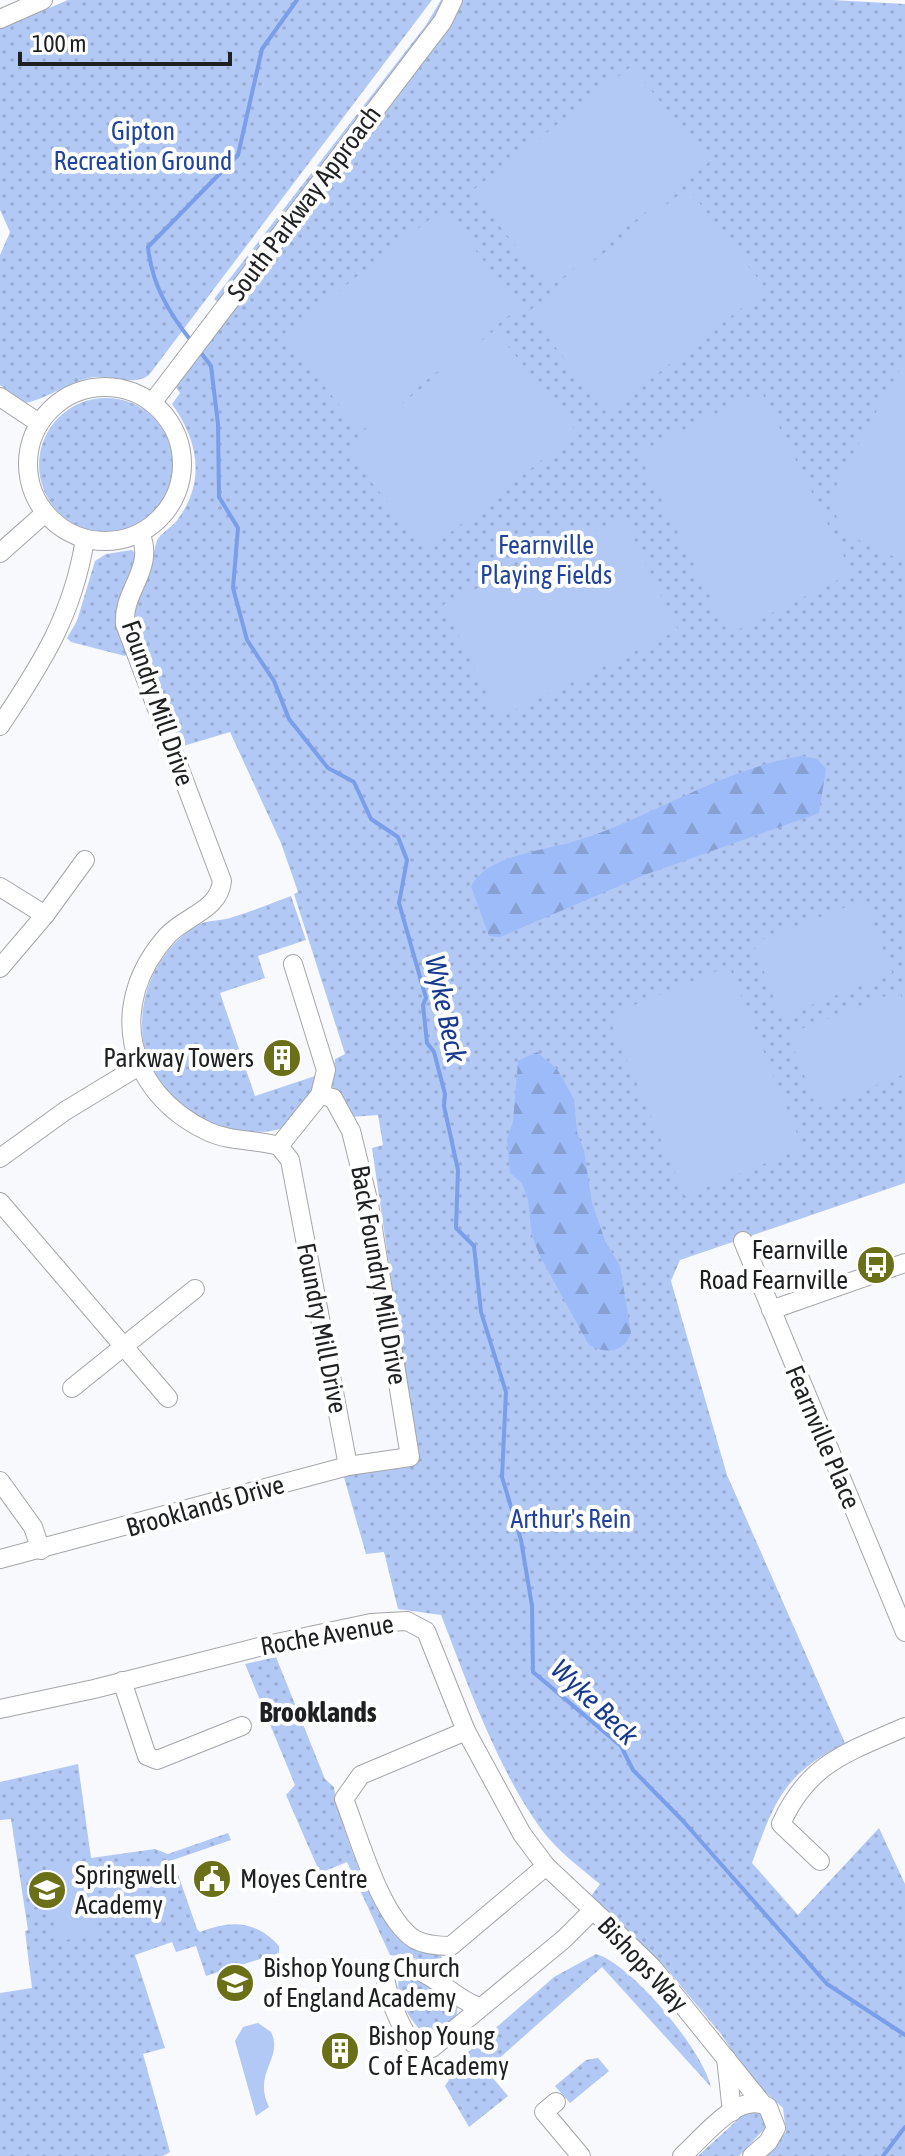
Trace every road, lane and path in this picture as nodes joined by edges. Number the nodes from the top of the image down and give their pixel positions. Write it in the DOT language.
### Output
graph roads {
  1 [pos="43,0"];
  2 [pos="453,0"];
  3 [pos="0,19"];
  4 [pos="0,397"];
  5 [pos="152,403"];
  6 [pos="39,423"];
  7 [pos="45,513"];
  8 [pos="140,533"];
  9 [pos="85,539"];
  10 [pos="0,553"];
  11 [pos="0,726"];
  12 [pos="85,860"];
  13 [pos="0,887"];
  14 [pos="45,915"];
  15 [pos="293,964"];
  16 [pos="0,968"];
  17 [pos="139,1066"];
  18 [pos="326,1096"];
  19 [pos="279,1146"];
  20 [pos="0,1158"];
  21 [pos="0,1202"];
  22 [pos="743,1241"];
  23 [pos="905,1263"];
  24 [pos="195,1289"];
  25 [pos="771,1310"];
  26 [pos="123,1345"];
  27 [pos="72,1388"];
  28 [pos="168,1398"];
  29 [pos="410,1457"];
  30 [pos="348,1466"];
  31 [pos="0,1481"];
  32 [pos="41,1550"];
  33 [pos="0,1559"];
  34 [pos="899,1601"];
  35 [pos="905,1632"];
  36 [pos="122,1681"];
  37 [pos="0,1709"];
  38 [pos="242,1726"];
  39 [pos="905,1727"];
  40 [pos="466,1731"];
  41 [pos="820,1861"];
  42 [pos="546,1866"];
  43 [pos="593,1910"];
  44 [pos="480,2007"];
  45 [pos="726,2058"];
  46 [pos="556,2102"];
  47 [pos="761,2102"];
  48 [pos="732,2112"];
  49 [pos="581,2156"];
  50 [pos="682,2156"];
  51 [pos="752,2156"];
  1 -- 3 [label="street"];
  2 -- 5 [label="street, South Parkway Approach"];
  4 -- 6 [label="street"];
  5 -- 6 [label="street"];
  5 -- 8 [label="street"];
  6 -- 7 [label="street"];
  7 -- 9 [label="street"];
  7 -- 10 [label="street"];
  8 -- 9 [label="street"];
  8 -- 17 [label="street, Foundry Mill Drive"];
  9 -- 11 [label="street"];
  12 -- 14 [label="street"];
  13 -- 14 [label="street"];
  14 -- 16 [label="street"];
  15 -- 18 [label="street"];
  17 -- 19 [label="street"];
  17 -- 20 [label="street"];
  18 -- 19 [label="street"];
  18 -- 29 [label="street, Back Foundry Mill Drive"];
  19 -- 30 [label="street, Foundry Mill Drive"];
  21 -- 26 [label="street"];
  22 -- 25 [label="street, Fearnville Place"];
  23 -- 25 [label="street"];
  24 -- 26 [label="street"];
  25 -- 34 [label="street, Fearnville Place"];
  26 -- 27 [label="street"];
  26 -- 28 [label="street"];
  29 -- 30 [label="street, Brooklands Drive"];
  30 -- 32 [label="street, Brooklands Drive"];
  31 -- 32 [label="street"];
  32 -- 33 [label="street, Brooklands Drive"];
  34 -- 35 [label="street, Fearnville Place"];
  36 -- 37 [label="street, Roche Avenue"];
  36 -- 38 [label="street"];
  36 -- 40 [label="street, Roche Avenue"];
  39 -- 41 [label="street"];
  40 -- 42 [label="street, Roche Avenue"];
  40 -- 42 [label="street"];
  42 -- 43 [label="street, Roche Avenue"];
  43 -- 44 [label="street, Bishops Way"];
  43 -- 45 [label="street, Bishops Way"];
  44 -- 44 [label="street, Bishops Way"];
  45 -- 47 [label="street, Bishops Way"];
  45 -- 48 [label="street"];
  46 -- 49 [label="street"];
  47 -- 48 [label="street"];
  47 -- 51 [label="street"];
  48 -- 50 [label="street"];
}
